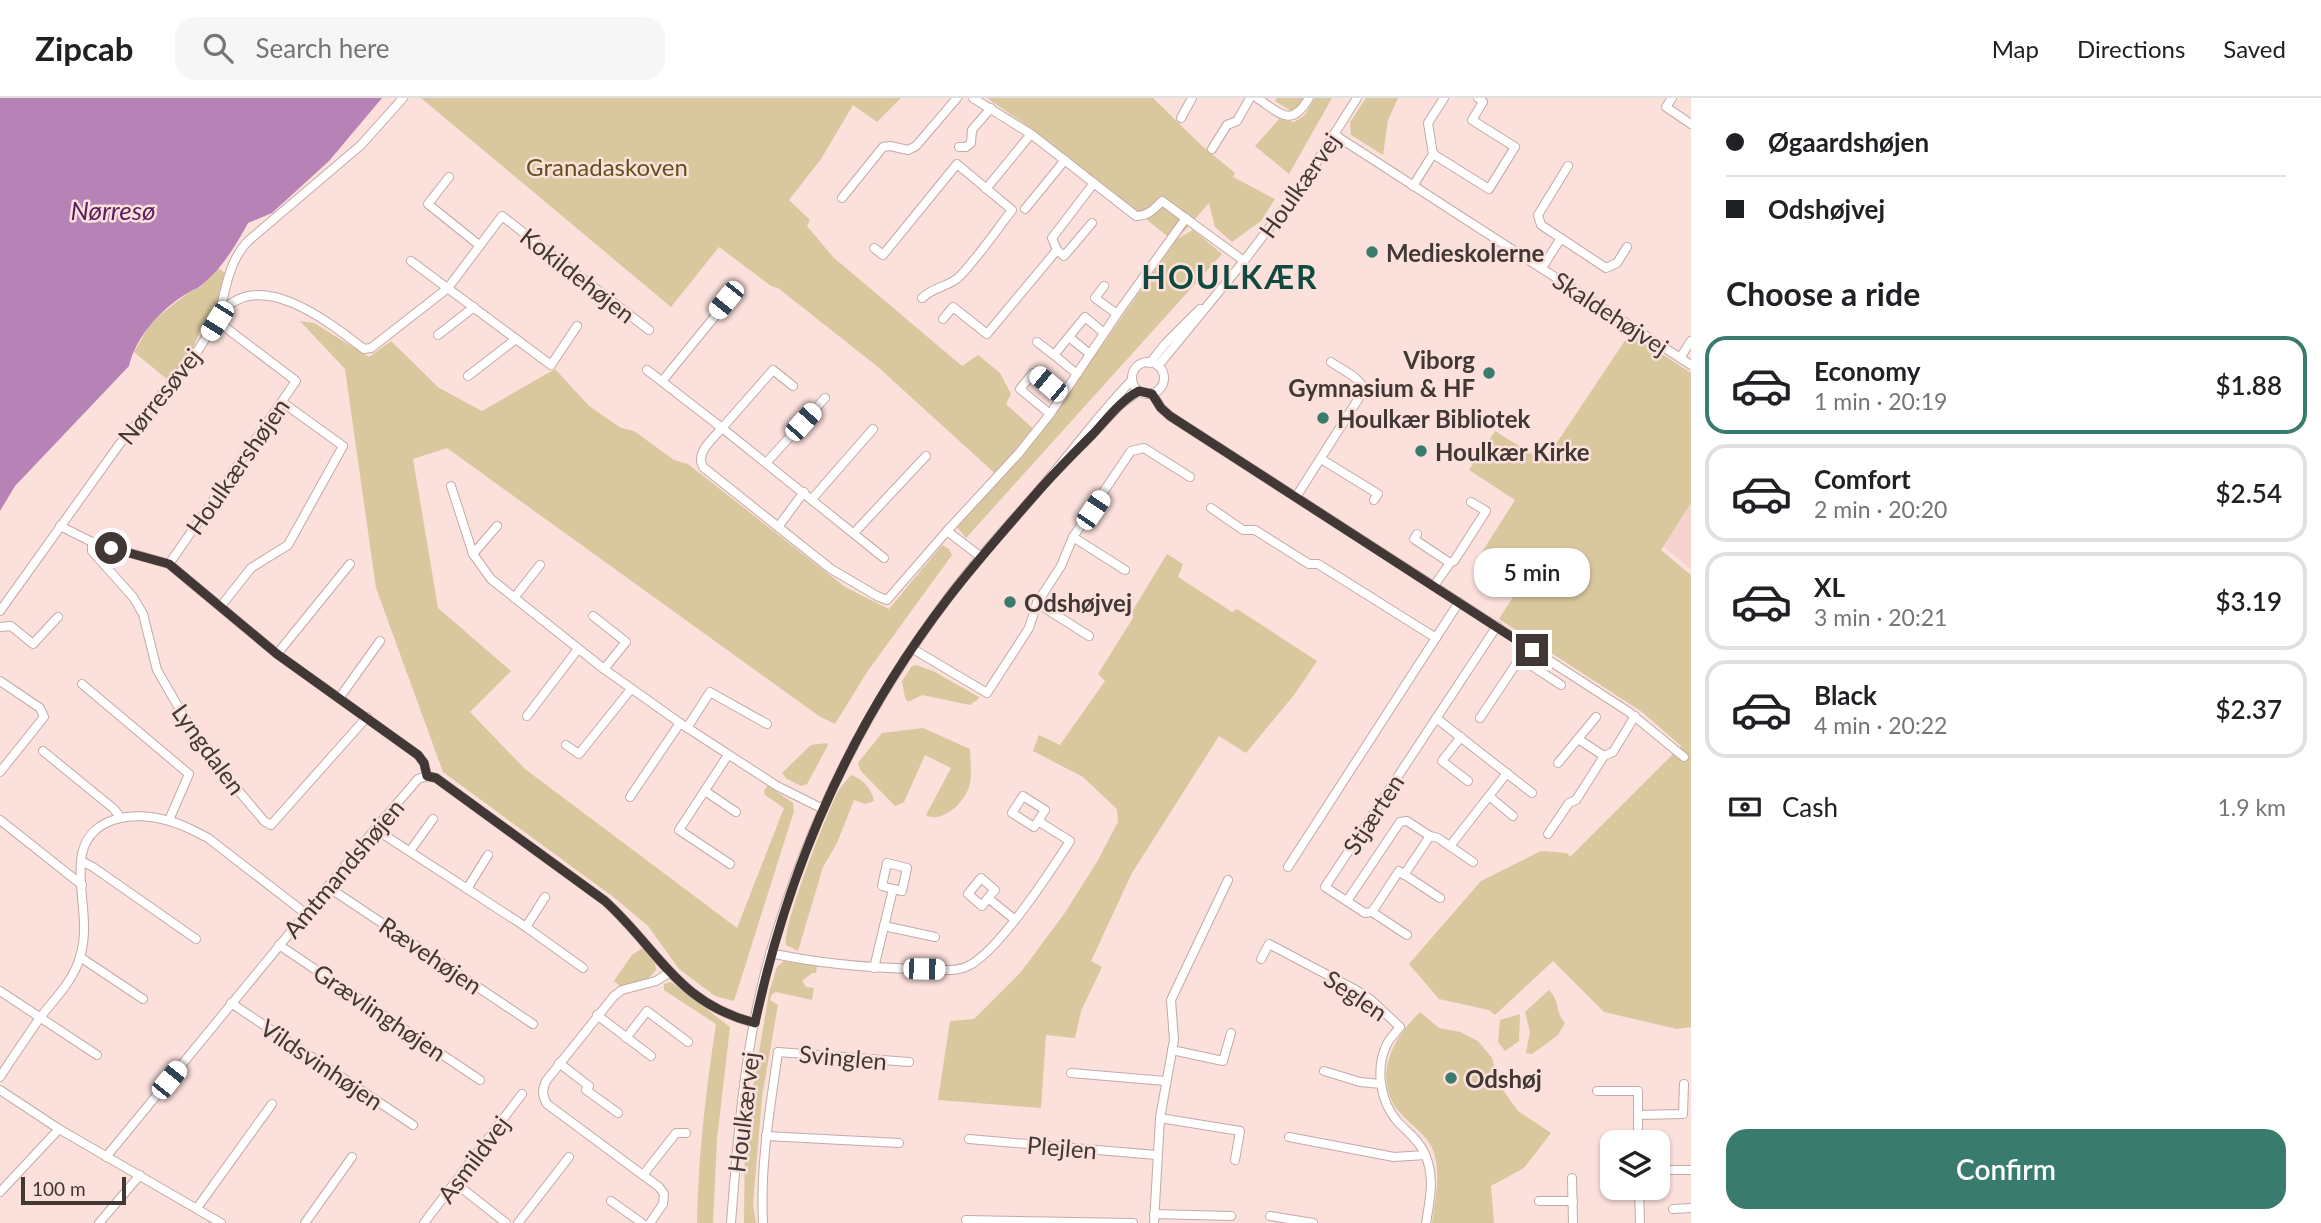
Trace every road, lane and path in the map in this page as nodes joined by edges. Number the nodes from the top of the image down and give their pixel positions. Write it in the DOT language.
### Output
graph roads {
  1 [pos="403,98"];
  2 [pos="957,98"];
  3 [pos="973,98"];
  4 [pos="1192,98"];
  5 [pos="1250,98"];
  6 [pos="1257,98"];
  7 [pos="1309,98"];
  8 [pos="1357,98"];
  9 [pos="1444,98"];
  10 [pos="1478,98"];
  11 [pos="1672,98"];
  12 [pos="991,108"];
  13 [pos="1181,118"];
  14 [pos="1691,124"];
  15 [pos="1031,134"];
  16 [pos="1335,135"];
  17 [pos="959,147"];
  18 [pos="1212,149"];
  19 [pos="1433,154"];
  20 [pos="1065,160"];
  21 [pos="1568,166"];
  22 [pos="449,177"];
  23 [pos="1094,183"];
  24 [pos="1413,186"];
  25 [pos="986,189"];
  26 [pos="842,198"];
  27 [pos="1025,209"];
  28 [pos="1186,218"];
  29 [pos="1092,223"];
  30 [pos="1561,238"];
  31 [pos="479,245"];
  32 [pos="1627,247"];
  33 [pos="874,248"];
  34 [pos="1057,250"];
  35 [pos="411,261"];
  36 [pos="1244,261"];
  37 [pos="1542,268"];
  38 [pos="1104,286"];
  39 [pos="448,288"];
  40 [pos="922,298"];
  41 [pos="729,299"];
  42 [pos="474,307"];
  43 [pos="222,312"];
  44 [pos="1116,314"];
  45 [pos="943,319"];
  46 [pos="217,321"];
  47 [pos="577,326"];
  48 [pos="649,330"];
  49 [pos="1104,333"];
  50 [pos="438,335"];
  51 [pos="1069,337"];
  52 [pos="516,339"];
  53 [pos="1037,341"];
  54 [pos="1691,341"];
  55 [pos="1090,354"];
  56 [pos="1054,355"];
  57 [pos="1680,358"];
  58 [pos="1331,362"];
  59 [pos="1154,364"];
  60 [pos="1691,365"];
  61 [pos="647,370"];
  62 [pos="1077,373"];
  63 [pos="468,376"];
  64 [pos="663,380"];
  65 [pos="1132,380"];
  66 [pos="793,386"];
  67 [pos="1139,391"];
  68 [pos="1152,394"];
  69 [pos="1062,396"];
  70 [pos="824,398"];
  71 [pos="282,402"];
  72 [pos="1050,414"];
  73 [pos="722,428"];
  74 [pos="873,429"];
  75 [pos="926,456"];
  76 [pos="1321,458"];
  77 [pos="767,463"];
  78 [pos="1062,464"];
  79 [pos="1189,477"];
  80 [pos="451,486"];
  81 [pos="804,492"];
  82 [pos="1296,497"];
  83 [pos="812,499"];
  84 [pos="1374,500"];
  85 [pos="1471,502"];
  86 [pos="1211,508"];
  87 [pos="60,526"];
  88 [pos="496,526"];
  89 [pos="778,527"];
  90 [pos="947,531"];
  91 [pos="854,533"];
  92 [pos="1418,534"];
  93 [pos="1073,537"];
  94 [pos="92,542"];
  95 [pos="473,554"];
  96 [pos="981,557"];
  97 [pos="884,558"];
  98 [pos="1450,562"];
  99 [pos="169,564"];
  100 [pos="350,564"];
  101 [pos="540,565"];
  102 [pos="1125,570"];
  103 [pos="1434,586"];
  104 [pos="514,598"];
  105 [pos="1459,602"];
  106 [pos="1038,603"];
  107 [pos="221,606"];
  108 [pos="0,611"];
  109 [pos="593,616"];
  110 [pos="58,618"];
  111 [pos="1497,626"];
  112 [pos="0,627"];
  113 [pos="1090,636"];
  114 [pos="1436,638"];
  115 [pos="380,641"];
  116 [pos="578,649"];
  117 [pos="913,649"];
  118 [pos="277,654"];
  119 [pos="1550,662"];
  120 [pos="604,669"];
  121 [pos="1543,674"];
  122 [pos="0,681"];
  123 [pos="82,684"];
  124 [pos="1561,685"];
  125 [pos="631,689"];
  126 [pos="340,697"];
  127 [pos="527,716"];
  128 [pos="1634,716"];
  129 [pos="367,717"];
  130 [pos="1596,717"];
  131 [pos="1436,718"];
  132 [pos="1480,718"];
  133 [pos="768,724"];
  134 [pos="683,726"];
  135 [pos="1461,737"];
  136 [pos="1578,739"];
  137 [pos="566,745"];
  138 [pos="43,751"];
  139 [pos="728,755"];
  140 [pos="1604,756"];
  141 [pos="1684,757"];
  142 [pos="1558,763"];
  143 [pos="0,772"];
  144 [pos="1507,773"];
  145 [pos="427,776"];
  146 [pos="1468,781"];
  147 [pos="705,791"];
  148 [pos="1532,793"];
  149 [pos="1489,796"];
  150 [pos="629,797"];
  151 [pos="822,809"];
  152 [pos="736,812"];
  153 [pos="1513,816"];
  154 [pos="120,817"];
  155 [pos="433,819"];
  156 [pos="0,820"];
  157 [pos="169,821"];
  158 [pos="1038,821"];
  159 [pos="375,829"];
  160 [pos="1548,834"];
  161 [pos="1430,836"];
  162 [pos="1450,846"];
  163 [pos="410,851"];
  164 [pos="488,855"];
  165 [pos="81,861"];
  166 [pos="1473,863"];
  167 [pos="730,864"];
  168 [pos="1288,867"];
  169 [pos="1404,875"];
  170 [pos="1227,880"];
  171 [pos="82,885"];
  172 [pos="328,887"];
  173 [pos="893,888"];
  174 [pos="467,889"];
  175 [pos="545,897"];
  176 [pos="989,898"];
  177 [pos="1440,898"];
  178 [pos="1348,901"];
  179 [pos="1372,912"];
  180 [pos="305,913"];
  181 [pos="1014,919"];
  182 [pos="884,926"];
  183 [pos="526,927"];
  184 [pos="1407,935"];
  185 [pos="936,937"];
  186 [pos="196,939"];
  187 [pos="279,945"];
  188 [pos="770,953"];
  189 [pos="80,957"];
  190 [pos="1261,959"];
  191 [pos="583,968"];
  192 [pos="874,968"];
  193 [pos="669,973"];
  194 [pos="0,991"];
  195 [pos="143,999"];
  196 [pos="231,1003"];
  197 [pos="597,1015"];
  198 [pos="40,1017"];
  199 [pos="755,1023"];
  200 [pos="533,1024"];
  201 [pos="1231,1033"];
  202 [pos="626,1038"];
  203 [pos="688,1042"];
  204 [pos="1171,1050"];
  205 [pos="97,1055"];
  206 [pos="651,1056"];
  207 [pos="908,1062"];
  208 [pos="559,1063"];
  209 [pos="1324,1071"];
  210 [pos="1071,1073"];
  211 [pos="0,1077"];
  212 [pos="480,1080"];
  213 [pos="1165,1081"];
  214 [pos="1381,1084"];
  215 [pos="1684,1084"];
  216 [pos="0,1090"];
  217 [pos="1597,1091"];
  218 [pos="522,1094"];
  219 [pos="272,1104"];
  220 [pos="618,1114"];
  221 [pos="1638,1115"];
  222 [pos="1160,1118"];
  223 [pos="413,1125"];
  224 [pos="59,1129"];
  225 [pos="1638,1130"];
  226 [pos="686,1133"];
  227 [pos="766,1136"];
  228 [pos="1289,1137"];
  229 [pos="969,1139"];
  230 [pos="899,1143"];
  231 [pos="1156,1155"];
  232 [pos="1425,1155"];
  233 [pos="106,1157"];
  234 [pos="352,1157"];
  235 [pos="569,1157"];
  236 [pos="1235,1160"];
  237 [pos="1670,1170"];
  238 [pos="1691,1170"];
  239 [pos="140,1175"];
  240 [pos="643,1175"];
  241 [pos="1572,1178"];
  242 [pos="454,1183"];
  243 [pos="0,1192"];
  244 [pos="1639,1200"];
  245 [pos="611,1201"];
  246 [pos="1539,1201"];
  247 [pos="1573,1201"];
  248 [pos="197,1208"];
  249 [pos="1691,1208"];
  250 [pos="1673,1209"];
  251 [pos="1231,1216"];
  252 [pos="1270,1216"];
  253 [pos="1154,1218"];
  254 [pos="966,1220"];
  255 [pos="656,1221"];
  256 [pos="216,1222"];
  257 [pos="99,1223"];
  258 [pos="305,1223"];
  259 [pos="424,1223"];
  260 [pos="506,1223"];
  261 [pos="518,1223"];
  262 [pos="642,1223"];
  263 [pos="733,1223"];
  264 [pos="763,1223"];
  265 [pos="1133,1223"];
  266 [pos="1313,1223"];
  267 [pos="1426,1223"];
  268 [pos="1573,1223"];
  269 [pos="1640,1223"];
  1 -- 43 [label="street, Nørresøvej"];
  2 -- 26 [label="street"];
  3 -- 12 [label="street"];
  4 -- 13 [label="street"];
  5 -- 18 [label="street"];
  6 -- 7 [label="street"];
  8 -- 16 [label="street, Houlkærvej"];
  9 -- 19 [label="street"];
  10 -- 19 [label="street"];
  11 -- 14 [label="street"];
  12 -- 15 [label="street"];
  12 -- 17 [label="street"];
  15 -- 20 [label="street"];
  15 -- 25 [label="street"];
  16 -- 24 [label="street, Skaldehøjvej"];
  16 -- 36 [label="street, Houlkærvej"];
  19 -- 24 [label="street"];
  20 -- 23 [label="street"];
  20 -- 27 [label="street"];
  21 -- 30 [label="street, Skaldehøjvej"];
  22 -- 31 [label="street, Kokildehøjen"];
  23 -- 28 [label="street"];
  23 -- 34 [label="street"];
  24 -- 37 [label="street, Skaldehøjvej"];
  25 -- 33 [label="street"];
  25 -- 40 [label="street"];
  28 -- 36 [label="street"];
  28 -- 44 [label="street"];
  29 -- 34 [label="street"];
  30 -- 32 [label="street, Skaldehøjvej"];
  30 -- 37 [label="street, Skaldehøjvej"];
  31 -- 39 [label="street, Kokildehøjen"];
  31 -- 48 [label="street, Kokildehøjen"];
  34 -- 45 [label="street"];
  35 -- 39 [label="street, Kokildehøjen"];
  36 -- 59 [label="street, Houlkærvej"];
  37 -- 57 [label="street, Skaldehøjvej"];
  38 -- 44 [label="street"];
  39 -- 42 [label="street, Kokildehøjen"];
  39 -- 43 [label="street, Kokildehøjen"];
  41 -- 64 [label="street"];
  42 -- 50 [label="street"];
  42 -- 52 [label="street, Kokildehøjen"];
  43 -- 46 [label="street, Nørresøvej"];
  44 -- 49 [label="street"];
  46 -- 71 [label="street, Houlkærshøjen"];
  46 -- 87 [label="street, Nørresøvej"];
  47 -- 52 [label="street, Kokildehøjen"];
  49 -- 51 [label="street"];
  49 -- 55 [label="street"];
  51 -- 55 [label="street"];
  51 -- 56 [label="street"];
  52 -- 63 [label="street"];
  53 -- 56 [label="street"];
  54 -- 57 [label="street, Skaldehøjvej"];
  55 -- 62 [label="street"];
  56 -- 62 [label="street"];
  57 -- 60 [label="street, Skaldehøjvej"];
  58 -- 76 [label="street"];
  59 -- 65 [label="street"];
  59 -- 68 [label="street"];
  61 -- 64 [label="street"];
  62 -- 69 [label="street"];
  64 -- 73 [label="street"];
  65 -- 67 [label="street"];
  65 -- 78 [label="street, Houlkærvej"];
  66 -- 73 [label="street"];
  67 -- 68 [label="street"];
  67 -- 78 [label="street, Houlkærvej"];
  68 -- 82 [label="street"];
  69 -- 72 [label="street"];
  69 -- 72 [label="street"];
  70 -- 77 [label="street"];
  71 -- 99 [label="street, Houlkærshøjen"];
  71 -- 107 [label="street"];
  72 -- 90 [label="street"];
  73 -- 77 [label="street"];
  73 -- 89 [label="street"];
  74 -- 83 [label="street"];
  75 -- 91 [label="street"];
  76 -- 82 [label="street"];
  76 -- 84 [label="street"];
  77 -- 81 [label="street"];
  78 -- 96 [label="street, Houlkærvej"];
  79 -- 93 [label="street"];
  80 -- 95 [label="street"];
  81 -- 83 [label="street"];
  81 -- 89 [label="street"];
  82 -- 103 [label="street"];
  83 -- 91 [label="street"];
  85 -- 98 [label="street"];
  86 -- 114 [label="street"];
  87 -- 94 [label="street"];
  87 -- 108 [label="street, Nørresøvej"];
  88 -- 95 [label="street"];
  89 -- 90 [label="street"];
  90 -- 96 [label="street"];
  91 -- 97 [label="street"];
  92 -- 98 [label="street"];
  93 -- 102 [label="street"];
  93 -- 106 [label="street"];
  94 -- 99 [label="street"];
  94 -- 129 [label="street, Lyngdalen"];
  95 -- 104 [label="street"];
  96 -- 117 [label="street, Houlkærvej"];
  98 -- 103 [label="street"];
  99 -- 107 [label="street"];
  100 -- 118 [label="street"];
  101 -- 104 [label="street"];
  103 -- 105 [label="street"];
  104 -- 116 [label="street"];
  105 -- 111 [label="street"];
  105 -- 114 [label="street"];
  106 -- 113 [label="street"];
  106 -- 117 [label="street"];
  107 -- 118 [label="street"];
  109 -- 120 [label="street"];
  110 -- 112 [label="street"];
  111 -- 119 [label="street"];
  111 -- 131 [label="street, Stjærten"];
  114 -- 168 [label="street"];
  115 -- 126 [label="street"];
  116 -- 120 [label="street"];
  116 -- 127 [label="street"];
  117 -- 151 [label="street, Houlkærvej"];
  118 -- 126 [label="street"];
  119 -- 121 [label="street"];
  119 -- 128 [label="street"];
  120 -- 125 [label="street"];
  121 -- 124 [label="street"];
  121 -- 132 [label="street"];
  122 -- 143 [label="street"];
  123 -- 157 [label="street"];
  125 -- 134 [label="street"];
  125 -- 137 [label="street"];
  126 -- 129 [label="street"];
  128 -- 140 [label="street"];
  128 -- 141 [label="street"];
  129 -- 145 [label="street"];
  130 -- 136 [label="street"];
  131 -- 135 [label="street"];
  131 -- 178 [label="street, Stjærten"];
  133 -- 134 [label="street"];
  134 -- 139 [label="street"];
  134 -- 150 [label="street"];
  135 -- 144 [label="street"];
  135 -- 146 [label="street"];
  136 -- 140 [label="street"];
  136 -- 142 [label="street"];
  138 -- 154 [label="street"];
  139 -- 147 [label="street"];
  139 -- 151 [label="street"];
  140 -- 160 [label="street"];
  144 -- 148 [label="street"];
  144 -- 149 [label="street"];
  145 -- 159 [label="street, Amtmandshøjen"];
  145 -- 193 [label="street"];
  147 -- 152 [label="street"];
  147 -- 167 [label="street"];
  149 -- 153 [label="street"];
  149 -- 162 [label="street"];
  151 -- 188 [label="street, Houlkærvej"];
  154 -- 157 [label="street"];
  154 -- 165 [label="street"];
  155 -- 163 [label="street"];
  156 -- 171 [label="street"];
  157 -- 180 [label="street"];
  158 -- 181 [label="street"];
  159 -- 163 [label="street"];
  159 -- 172 [label="street, Amtmandshøjen"];
  161 -- 162 [label="street, Stjærten"];
  161 -- 169 [label="street"];
  161 -- 178 [label="street, Stjærten"];
  162 -- 166 [label="street, Stjærten"];
  163 -- 174 [label="street"];
  164 -- 174 [label="street"];
  165 -- 171 [label="street"];
  165 -- 186 [label="street"];
  169 -- 177 [label="street"];
  169 -- 179 [label="street"];
  170 -- 204 [label="street"];
  171 -- 189 [label="street"];
  172 -- 180 [label="street, Amtmandshøjen"];
  172 -- 200 [label="street, Rævehøjen"];
  173 -- 182 [label="street"];
  174 -- 183 [label="street"];
  175 -- 183 [label="street"];
  176 -- 181 [label="street"];
  178 -- 179 [label="street, Stjærten"];
  179 -- 184 [label="street, Stjærten"];
  180 -- 187 [label="street, Amtmandshøjen"];
  181 -- 192 [label="street"];
  182 -- 185 [label="street"];
  182 -- 192 [label="street"];
  183 -- 191 [label="street"];
  187 -- 196 [label="street, Amtmandshøjen"];
  187 -- 212 [label="street, Grævlinghøjen"];
  188 -- 192 [label="street"];
  188 -- 199 [label="street, Houlkærvej"];
  189 -- 195 [label="street"];
  189 -- 198 [label="street"];
  190 -- 214 [label="street, Seglen"];
  193 -- 197 [label="street"];
  193 -- 199 [label="street"];
  194 -- 198 [label="street"];
  196 -- 223 [label="street, Vildsvinhøjen"];
  196 -- 233 [label="street, Amtmandshøjen"];
  197 -- 202 [label="street"];
  197 -- 208 [label="street"];
  198 -- 205 [label="street"];
  198 -- 211 [label="street"];
  199 -- 263 [label="street, Houlkærvej"];
  201 -- 204 [label="street"];
  202 -- 203 [label="street"];
  202 -- 206 [label="street"];
  204 -- 213 [label="street"];
  207 -- 227 [label="street, Svinglen"];
  208 -- 220 [label="street"];
  208 -- 240 [label="street"];
  209 -- 214 [label="street"];
  210 -- 213 [label="street"];
  213 -- 222 [label="street"];
  214 -- 232 [label="street"];
  215 -- 221 [label="street"];
  216 -- 224 [label="street"];
  217 -- 221 [label="street"];
  218 -- 242 [label="street, Asmildvej"];
  219 -- 248 [label="street"];
  221 -- 225 [label="street"];
  222 -- 231 [label="street"];
  222 -- 236 [label="street"];
  224 -- 233 [label="street"];
  224 -- 243 [label="street"];
  226 -- 240 [label="street"];
  227 -- 230 [label="street"];
  227 -- 264 [label="street, Svinglen"];
  228 -- 232 [label="street"];
  229 -- 231 [label="street, Plejlen"];
  231 -- 253 [label="street"];
  232 -- 267 [label="street"];
  233 -- 239 [label="street"];
  234 -- 258 [label="street"];
  235 -- 261 [label="street"];
  237 -- 238 [label="street"];
  239 -- 248 [label="street"];
  239 -- 257 [label="street"];
  240 -- 255 [label="street"];
  241 -- 247 [label="street"];
  242 -- 259 [label="street, Asmildvej"];
  242 -- 260 [label="street"];
  244 -- 269 [label="street"];
  245 -- 262 [label="street"];
  246 -- 247 [label="street"];
  247 -- 268 [label="street"];
  248 -- 256 [label="street"];
  249 -- 250 [label="street"];
  251 -- 253 [label="street"];
  252 -- 266 [label="street"];
  254 -- 265 [label="street"];
}
